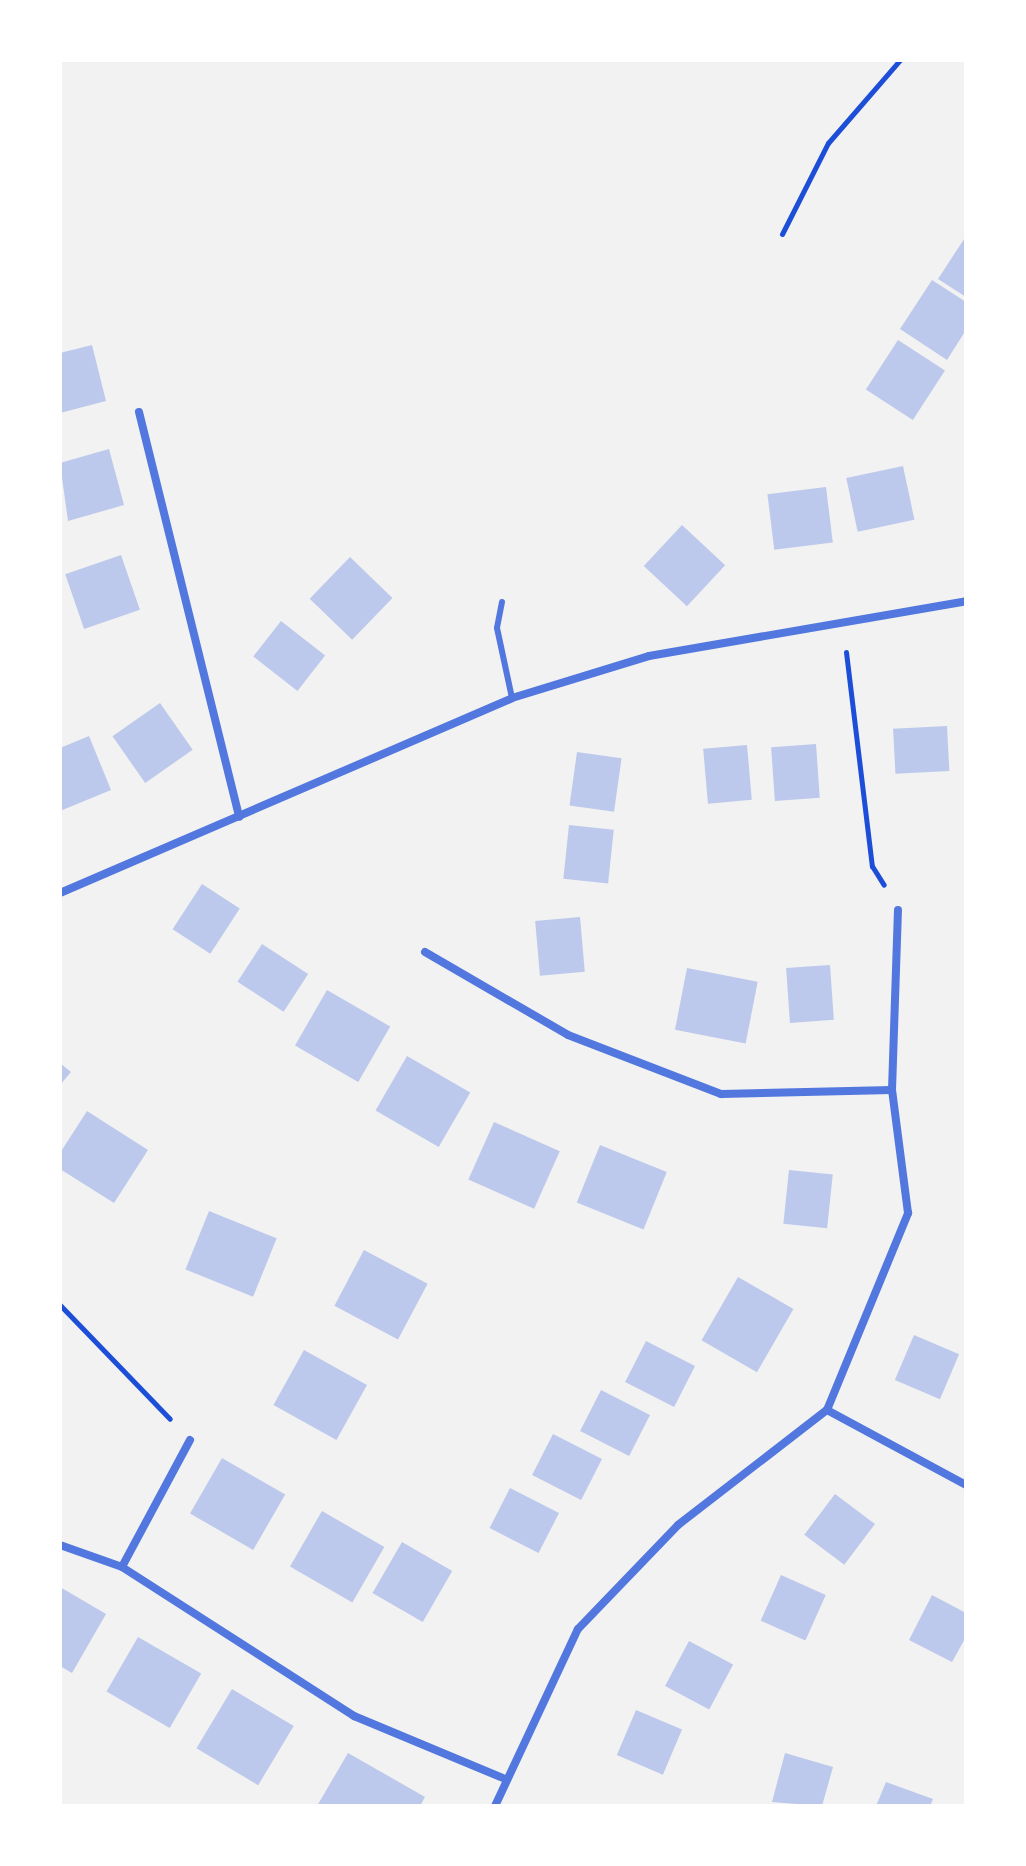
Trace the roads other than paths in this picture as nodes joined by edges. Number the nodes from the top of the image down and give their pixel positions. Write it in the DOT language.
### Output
graph roads {
  1 [pos="139,412"];
  2 [pos="966,601"];
  3 [pos="502,602"];
  4 [pos="512,698"];
  5 [pos="239,817"];
  6 [pos="60,893"];
  7 [pos="898,910"];
  8 [pos="425,952"];
  9 [pos="892,1090"];
  10 [pos="827,1410"];
  11 [pos="190,1440"];
  12 [pos="966,1485"];
  13 [pos="60,1545"];
  14 [pos="122,1567"];
  15 [pos="503,1778"];
  16 [pos="495,1806"];
  1 -- 5 [label="street"];
  2 -- 4 [label="street"];
  3 -- 4 [label="lane"];
  4 -- 5 [label="street"];
  5 -- 6 [label="street"];
  7 -- 9 [label="street"];
  8 -- 9 [label="street"];
  9 -- 10 [label="street"];
  10 -- 12 [label="street"];
  10 -- 15 [label="street"];
  11 -- 14 [label="street"];
  13 -- 14 [label="street"];
  14 -- 15 [label="street"];
  15 -- 16 [label="street"];
}
